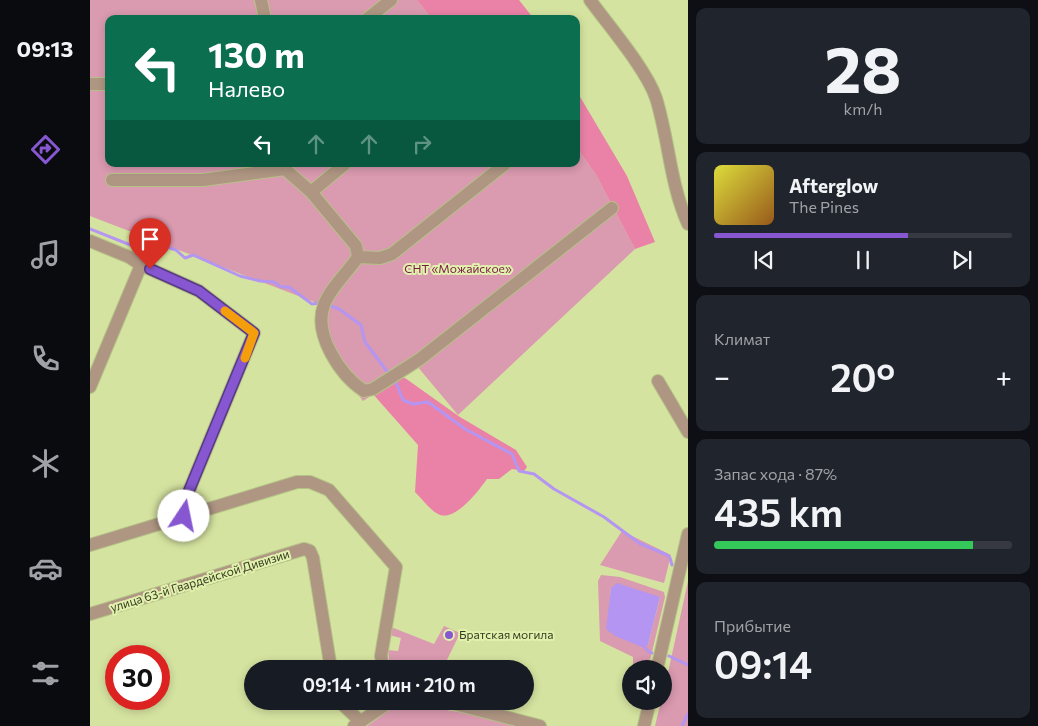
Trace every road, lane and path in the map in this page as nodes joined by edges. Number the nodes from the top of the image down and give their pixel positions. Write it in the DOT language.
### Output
graph roads {
  1 [pos="261,0"];
  2 [pos="391,0"];
  3 [pos="590,0"];
  4 [pos="264,15"];
  5 [pos="372,15"];
  6 [pos="90,84"];
  7 [pos="105,84"];
  8 [pos="285,167"];
  9 [pos="340,167"];
  10 [pos="501,167"];
  11 [pos="112,180"];
  12 [pos="311,192"];
  13 [pos="612,208"];
  14 [pos="688,224"];
  15 [pos="90,241"];
  16 [pos="358,257"];
  17 [pos="141,265"];
  18 [pos="658,381"];
  19 [pos="90,387"];
  20 [pos="688,432"];
  21 [pos="184,516"];
  22 [pos="688,534"];
  23 [pos="90,545"];
  24 [pos="90,614"];
  25 [pos="330,660"];
  26 [pos="382,660"];
  27 [pos="659,660"];
  28 [pos="346,710"];
  29 [pos="378,710"];
  30 [pos="479,710"];
  31 [pos="648,710"];
  32 [pos="358,724"];
  33 [pos="540,726"];
  34 [pos="644,726"];
  1 -- 4 [label="street"];
  2 -- 5 [label="street"];
  3 -- 14 [label="street"];
  6 -- 7 [label="street"];
  8 -- 11 [label="street"];
  8 -- 12 [label="street"];
  9 -- 12 [label="street"];
  10 -- 16 [label="street"];
  12 -- 16 [label="street"];
  13 -- 16 [label="street"];
  15 -- 17 [label="street"];
  17 -- 19 [label="street"];
  17 -- 21 [label="street"];
  18 -- 20 [label="street"];
  21 -- 23 [label="street"];
  21 -- 26 [label="street"];
  22 -- 27 [label="street"];
  24 -- 25 [label="street, улица 63-й Гвардейской Дивизии"];
  28 -- 32 [label="street"];
  29 -- 32 [label="street"];
  30 -- 33 [label="street"];
  31 -- 34 [label="street"];
}
